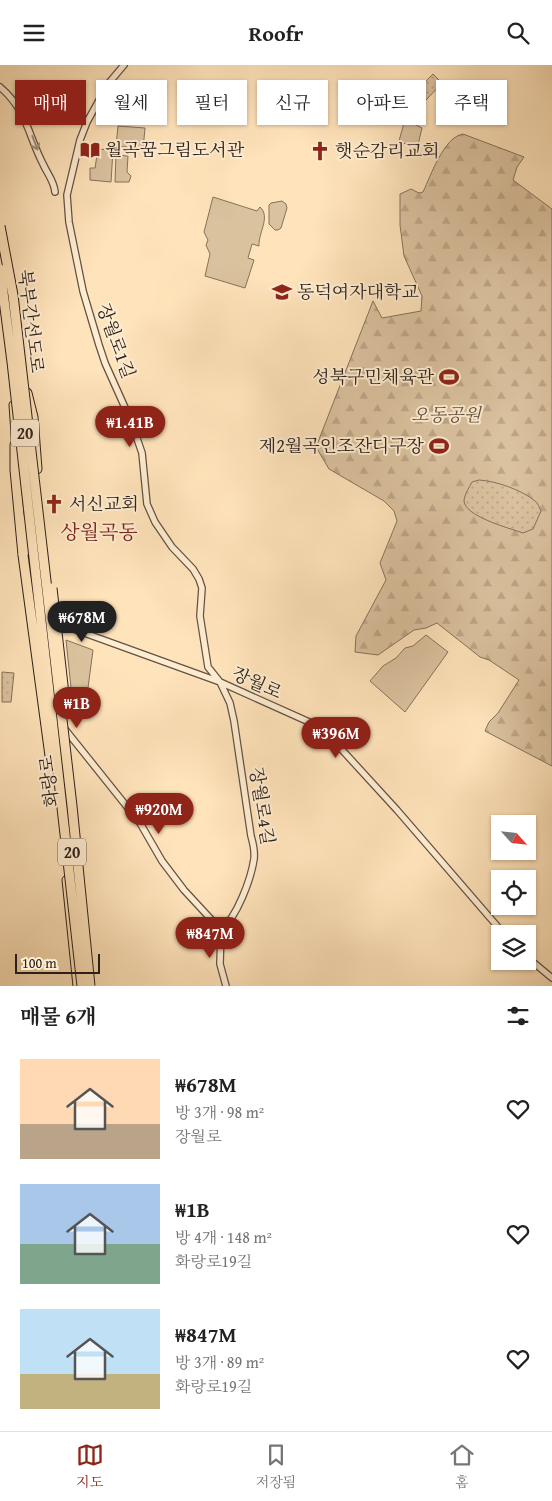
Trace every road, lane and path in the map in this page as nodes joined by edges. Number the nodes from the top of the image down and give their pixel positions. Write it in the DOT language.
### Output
graph roads {
  1 [pos="124,65"];
  2 [pos="0,87"];
  3 [pos="55,192"];
  4 [pos="0,226"];
  5 [pos="0,246"];
  6 [pos="0,269"];
  7 [pos="0,303"];
  8 [pos="18,359"];
  9 [pos="13,406"];
  10 [pos="24,418"];
  11 [pos="15,445"];
  12 [pos="35,614"];
  13 [pos="47,620"];
  14 [pos="50,659"];
  15 [pos="41,660"];
  16 [pos="220,682"];
  17 [pos="56,718"];
  18 [pos="59,788"];
  19 [pos="72,806"];
  20 [pos="69,913"];
  21 [pos="78,916"];
  22 [pos="496,925"];
  23 [pos="221,929"];
  24 [pos="536,964"];
  25 [pos="552,978"];
  26 [pos="77,986"];
  27 [pos="84,986"];
  28 [pos="90,986"];
  29 [pos="226,986"];
  1 -- 16 [label="street, 장월로1길"];
  2 -- 3 [label="street, one-way"];
  4 -- 19 [label="highway, 북부간선도로, bridge"];
  5 -- 8 [label="main road, 화랑로 / 20"];
  6 -- 18 [label="highway, 북부간선도로, bridge"];
  7 -- 9 [label="main road, 화랑로 / 20"];
  8 -- 10 [label="main road, 화랑로 / 20"];
  8 -- 19 [label="highway, bridge"];
  9 -- 10 [label="main road"];
  9 -- 11 [label="main road, 화랑로 / 20"];
  10 -- 13 [label="main road, 화랑로 / 20"];
  11 -- 12 [label="main road, 화랑로 / 20"];
  11 -- 18 [label="highway, bridge"];
  12 -- 13 [label="main road, 장월로"];
  12 -- 15 [label="main road, 화랑로 / 20"];
  13 -- 14 [label="main road, 화랑로 / 20"];
  13 -- 16 [label="street, 장월로"];
  14 -- 15 [label="main road"];
  14 -- 17 [label="main road, 화랑로 / 20"];
  15 -- 20 [label="main road, 화랑로 / 20"];
  16 -- 22 [label="street, 장월로"];
  16 -- 23 [label="street, 장월로4길"];
  17 -- 21 [label="main road, 화랑로 / 20"];
  17 -- 23 [label="street"];
  18 -- 27 [label="highway, 북부간선도로, bridge"];
  19 -- 28 [label="highway, 북부간선도로, bridge"];
  20 -- 21 [label="main road"];
  20 -- 26 [label="main road, 화랑로 / 20"];
  21 -- 27 [label="main road, 화랑로 / 20"];
  23 -- 29 [label="street"];
  24 -- 25 [label="street"];
}
